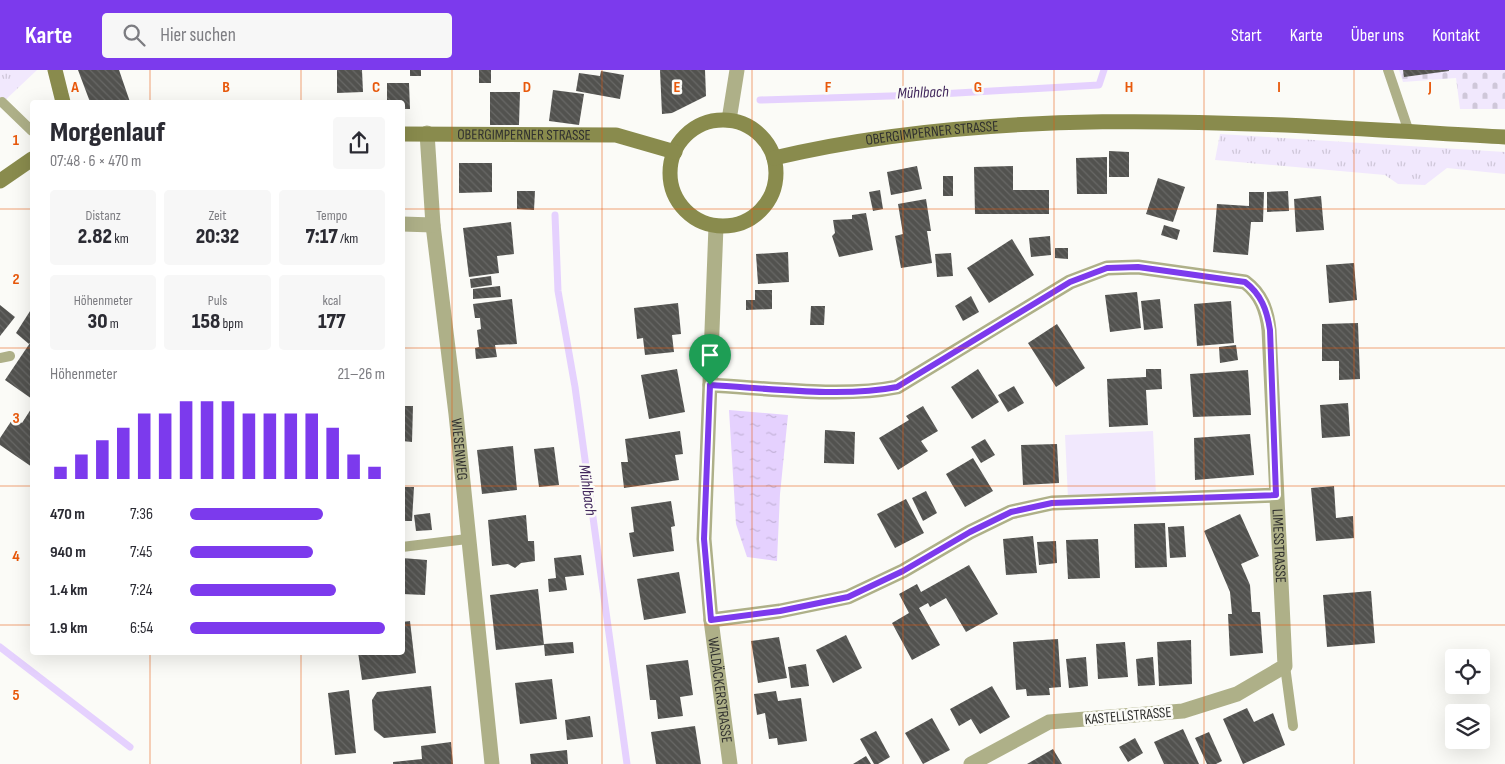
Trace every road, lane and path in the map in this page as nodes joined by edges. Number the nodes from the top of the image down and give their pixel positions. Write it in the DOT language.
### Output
graph roads {
  1 [pos="56,70"];
  2 [pos="737,70"];
  3 [pos="1388,70"];
  4 [pos="63,100"];
  5 [pos="2,102"];
  6 [pos="729,120"];
  7 [pos="30,129"];
  8 [pos="1410,132"];
  9 [pos="427,133"];
  10 [pos="405,134"];
  11 [pos="1505,137"];
  12 [pos="675,152"];
  13 [pos="774,158"];
  14 [pos="30,160"];
  15 [pos="0,181"];
  16 [pos="405,224"];
  17 [pos="433,225"];
  18 [pos="716,226"];
  19 [pos="710,385"];
  20 [pos="1276,495"];
  21 [pos="467,539"];
  22 [pos="405,547"];
  23 [pos="711,620"];
  24 [pos="1285,666"];
  25 [pos="1293,726"];
  26 [pos="492,764"];
  27 [pos="730,764"];
  28 [pos="971,764"];
  1 -- 4 [label="street"];
  2 -- 6 [label="street"];
  3 -- 8 [label="lane"];
  5 -- 7 [label="lane"];
  6 -- 12 [label="street"];
  6 -- 13 [label="street"];
  8 -- 11 [label="street, OBERGIMPERNER STRASSE"];
  8 -- 13 [label="street, OBERGIMPERNER STRASSE"];
  9 -- 10 [label="street, OBERGIMPERNER STRASSE"];
  9 -- 12 [label="street, OBERGIMPERNER STRASSE"];
  9 -- 17 [label="street, WIESENWEG"];
  12 -- 18 [label="street"];
  13 -- 18 [label="street"];
  14 -- 15 [label="street"];
  16 -- 17 [label="street"];
  17 -- 21 [label="street, WIESENWEG"];
  18 -- 19 [label="street, WALDÄCKERSTRASSE"];
  19 -- 20 [label="street, LIMESSTRASSE"];
  19 -- 23 [label="street, WALDÄCKERSTRASSE"];
  20 -- 23 [label="street"];
  20 -- 24 [label="street, LIMESSTRASSE"];
  21 -- 22 [label="lane"];
  21 -- 26 [label="street, WIESENWEG"];
  23 -- 27 [label="street, WALDÄCKERSTRASSE"];
  24 -- 25 [label="lane"];
  24 -- 28 [label="street, KASTELLSTRASSE"];
}
